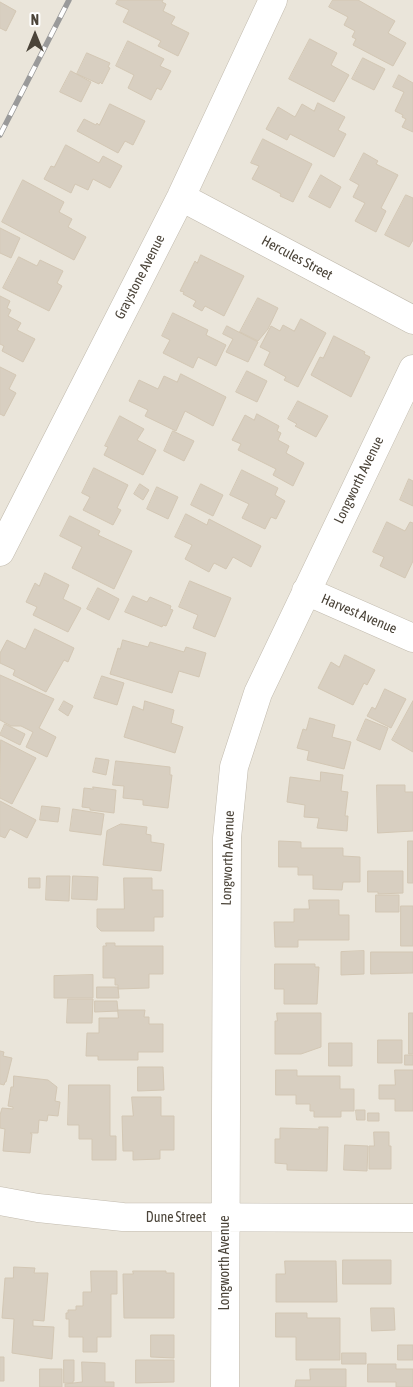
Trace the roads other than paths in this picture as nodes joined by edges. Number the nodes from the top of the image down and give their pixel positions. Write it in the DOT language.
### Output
graph roads {
  1 [pos="273,0"];
  2 [pos="181,197"];
  3 [pos="413,320"];
  4 [pos="413,369"];
  5 [pos="0,552"];
  6 [pos="306,591"];
  7 [pos="413,638"];
  8 [pos="0,1201"];
  9 [pos="225,1218"];
  10 [pos="413,1218"];
  11 [pos="225,1387"];
  1 -- 2 [label="street, Graystone Avenue"];
  2 -- 3 [label="street, Hercules Street"];
  2 -- 5 [label="street, Graystone Avenue"];
  4 -- 6 [label="street, Longworth Avenue"];
  6 -- 7 [label="street, Harvest Avenue"];
  6 -- 9 [label="street, Longworth Avenue"];
  8 -- 9 [label="street, Dune Street"];
  9 -- 10 [label="street, Dune Street"];
  9 -- 11 [label="street, Longworth Avenue"];
}
